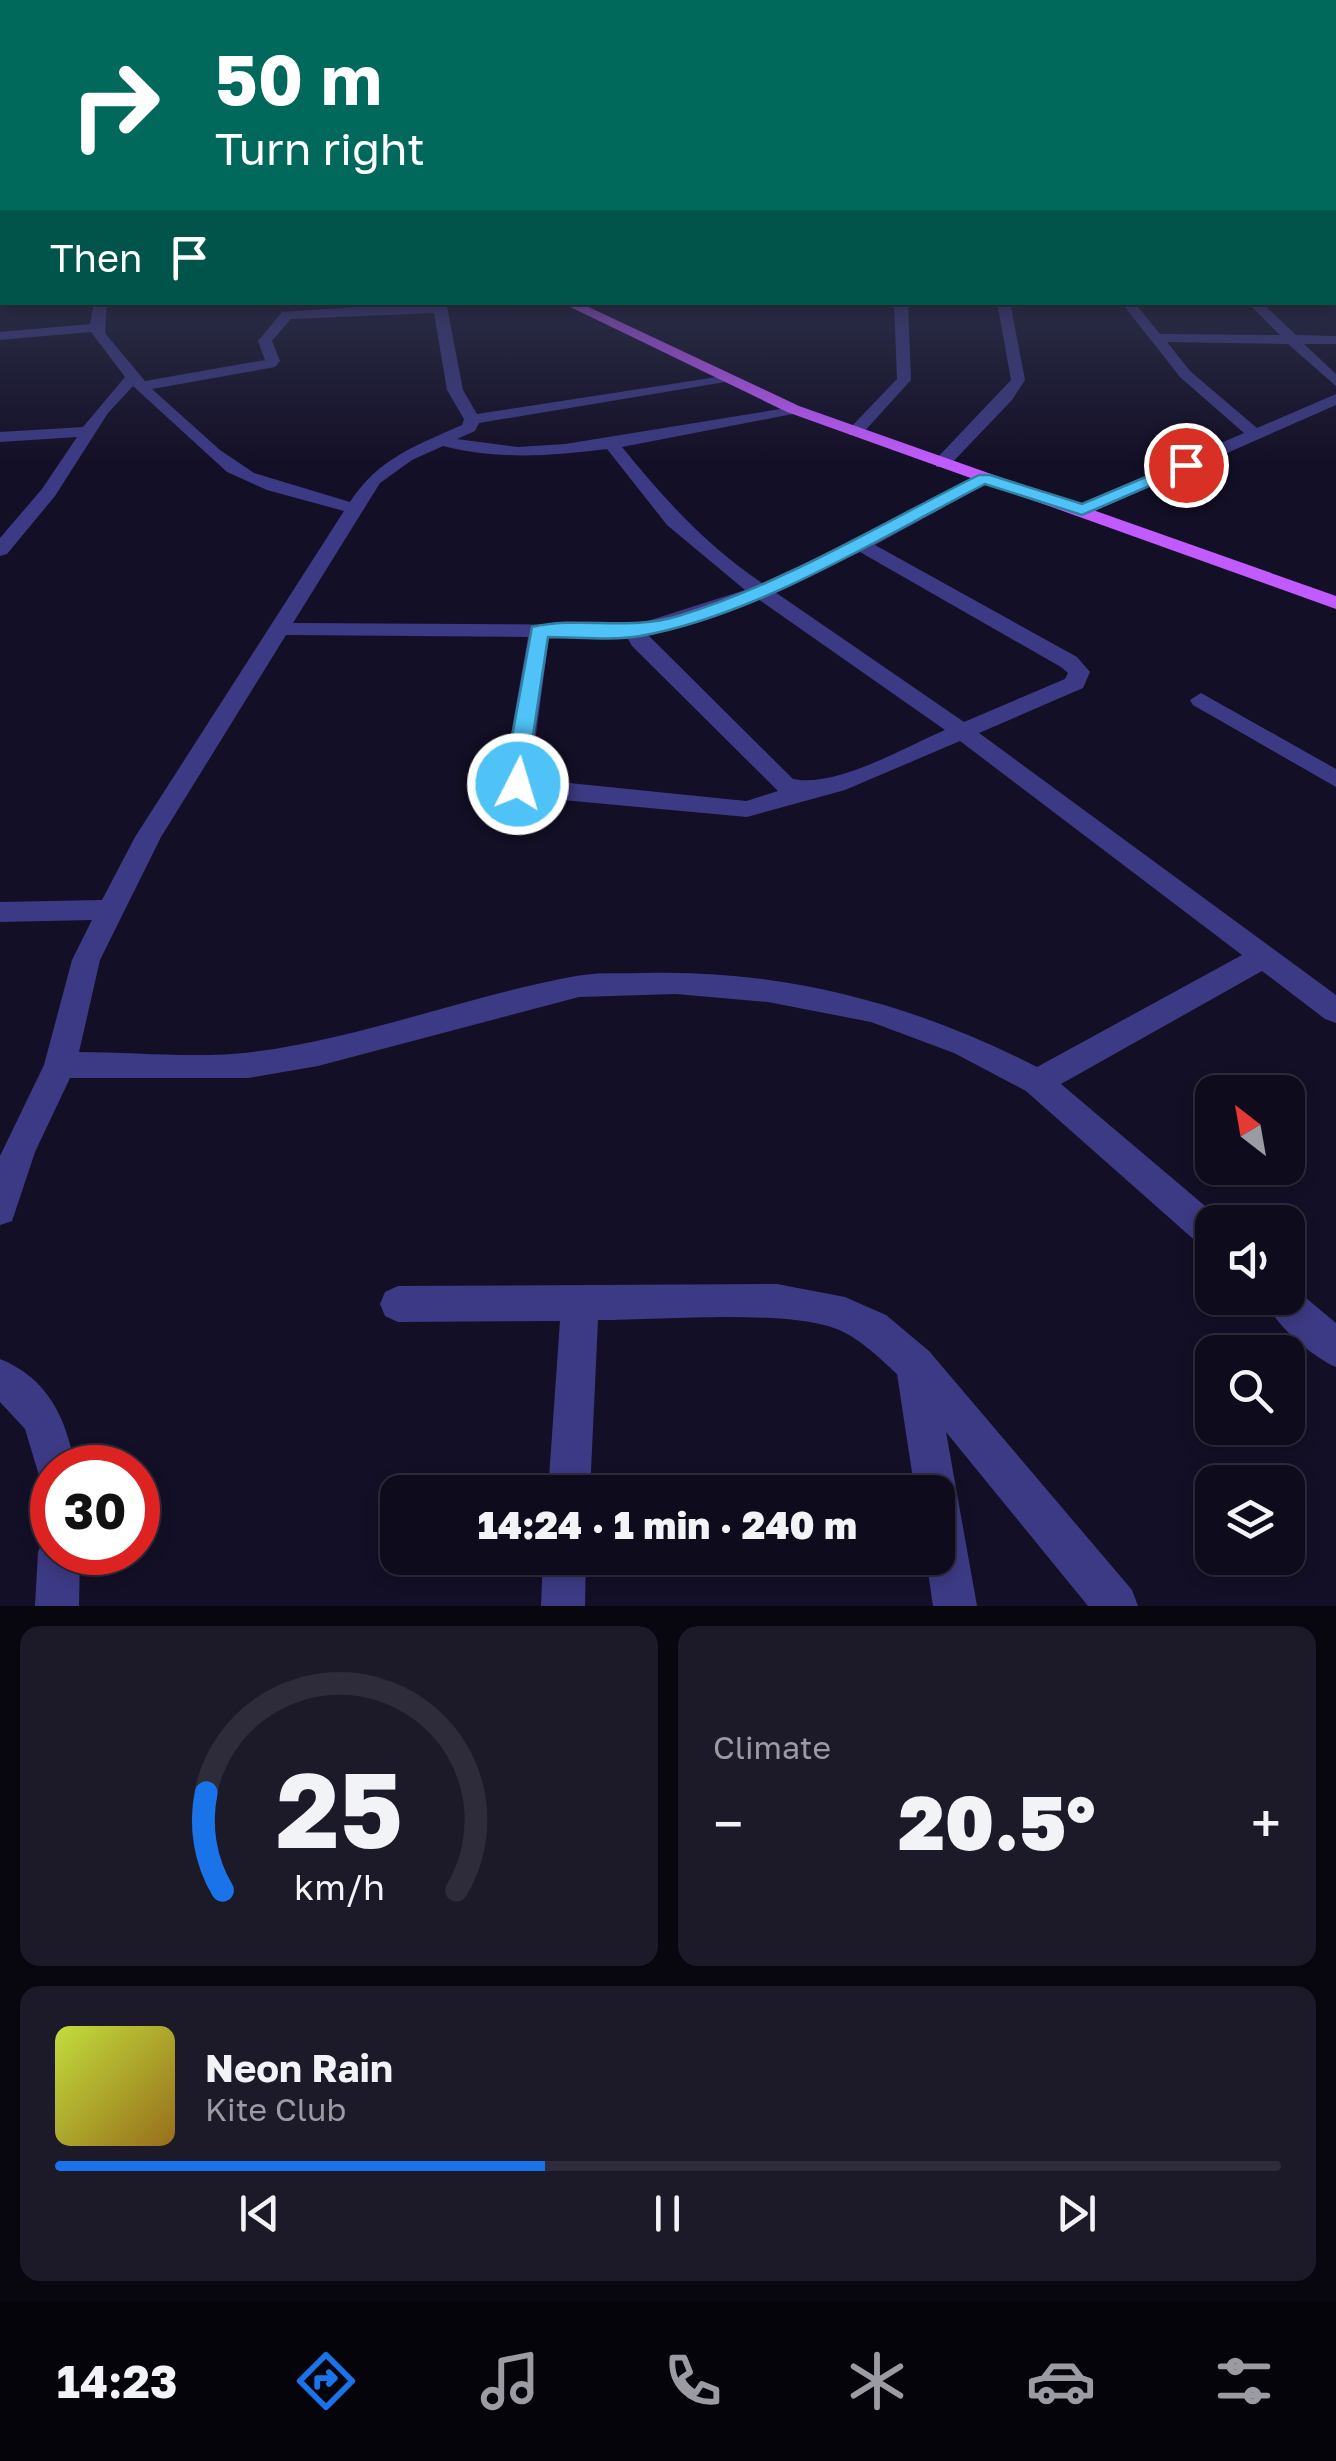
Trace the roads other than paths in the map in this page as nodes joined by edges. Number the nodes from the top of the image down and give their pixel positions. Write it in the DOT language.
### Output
graph roads {
  1 [pos="98,314"];
  2 [pos="305,314"];
  3 [pos="441,314"];
  4 [pos="591,314"];
  5 [pos="901,314"];
  6 [pos="1005,314"];
  7 [pos="1136,314"];
  8 [pos="1265,314"];
  9 [pos="96,327"];
  10 [pos="0,336"];
  11 [pos="1155,338"];
  12 [pos="1292,340"];
  13 [pos="1336,340"];
  14 [pos="725,378"];
  15 [pos="138,381"];
  16 [pos="1336,382"];
  17 [pos="1336,399"];
  18 [pos="793,409"];
  19 [pos="472,419"];
  20 [pos="89,431"];
  21 [pos="855,432"];
  22 [pos="1254,434"];
  23 [pos="0,438"];
  24 [pos="444,441"];
  25 [pos="610,443"];
  26 [pos="942,463"];
  27 [pos="984,478"];
  28 [pos="352,508"];
  29 [pos="1082,510"];
  30 [pos="858,543"];
  31 [pos="0,550"];
  32 [pos="761,590"];
  33 [pos="1336,604"];
  34 [pos="278,629"];
  35 [pos="539,631"];
  36 [pos="635,631"];
  37 [pos="1201,700"];
  38 [pos="962,731"];
  39 [pos="1336,779"];
  40 [pos="808,790"];
  41 [pos="111,910"];
  42 [pos="0,912"];
  43 [pos="1263,957"];
  44 [pos="1336,1011"];
  45 [pos="60,1065"];
  46 [pos="1037,1082"];
  47 [pos="9,1152"];
  48 [pos="0,1210"];
  49 [pos="1195,1219"];
  50 [pos="398,1304"];
  51 [pos="580,1305"];
  52 [pos="1300,1315"];
  53 [pos="1336,1348"];
  54 [pos="915,1364"];
  55 [pos="0,1378"];
  56 [pos="51,1445"];
  57 [pos="570,1475"];
  58 [pos="934,1475"];
  59 [pos="58,1575"];
  60 [pos="565,1575"];
  61 [pos="950,1575"];
  62 [pos="57,1606"];
  63 [pos="562,1606"];
  64 [pos="955,1606"];
  65 [pos="1116,1606"];
  1 -- 9 [label="street"];
  2 -- 15 [label="street"];
  3 -- 19 [label="street"];
  4 -- 14 [label="main road"];
  5 -- 21 [label="street"];
  6 -- 26 [label="street"];
  7 -- 11 [label="street"];
  8 -- 12 [label="street"];
  9 -- 10 [label="street"];
  9 -- 15 [label="street"];
  11 -- 12 [label="street"];
  11 -- 22 [label="street"];
  12 -- 13 [label="street"];
  12 -- 16 [label="street"];
  14 -- 18 [label="main road"];
  14 -- 19 [label="street"];
  15 -- 20 [label="street"];
  15 -- 28 [label="street"];
  17 -- 22 [label="street"];
  18 -- 21 [label="main road"];
  18 -- 25 [label="street"];
  19 -- 24 [label="street"];
  20 -- 23 [label="street"];
  20 -- 31 [label="street"];
  21 -- 26 [label="main road"];
  22 -- 29 [label="street"];
  24 -- 25 [label="street"];
  24 -- 28 [label="street"];
  25 -- 32 [label="street"];
  26 -- 27 [label="main road"];
  27 -- 29 [label="main road"];
  27 -- 30 [label="street"];
  28 -- 34 [label="street"];
  29 -- 33 [label="main road"];
  30 -- 32 [label="street"];
  30 -- 38 [label="street"];
  32 -- 36 [label="street"];
  32 -- 38 [label="street"];
  34 -- 35 [label="street"];
  34 -- 41 [label="street"];
  35 -- 36 [label="street"];
  35 -- 40 [label="street"];
  36 -- 40 [label="street"];
  37 -- 39 [label="street"];
  38 -- 40 [label="street"];
  38 -- 43 [label="street"];
  41 -- 42 [label="street"];
  41 -- 45 [label="street"];
  43 -- 44 [label="street"];
  43 -- 46 [label="street"];
  45 -- 46 [label="street"];
  45 -- 47 [label="street"];
  46 -- 49 [label="street"];
  47 -- 48 [label="street"];
  50 -- 51 [label="street"];
  51 -- 54 [label="street"];
  51 -- 57 [label="street"];
  52 -- 53 [label="street"];
  54 -- 58 [label="street"];
  54 -- 65 [label="street"];
  55 -- 56 [label="street"];
  59 -- 62 [label="street"];
  60 -- 63 [label="street"];
  61 -- 64 [label="street"];
}
